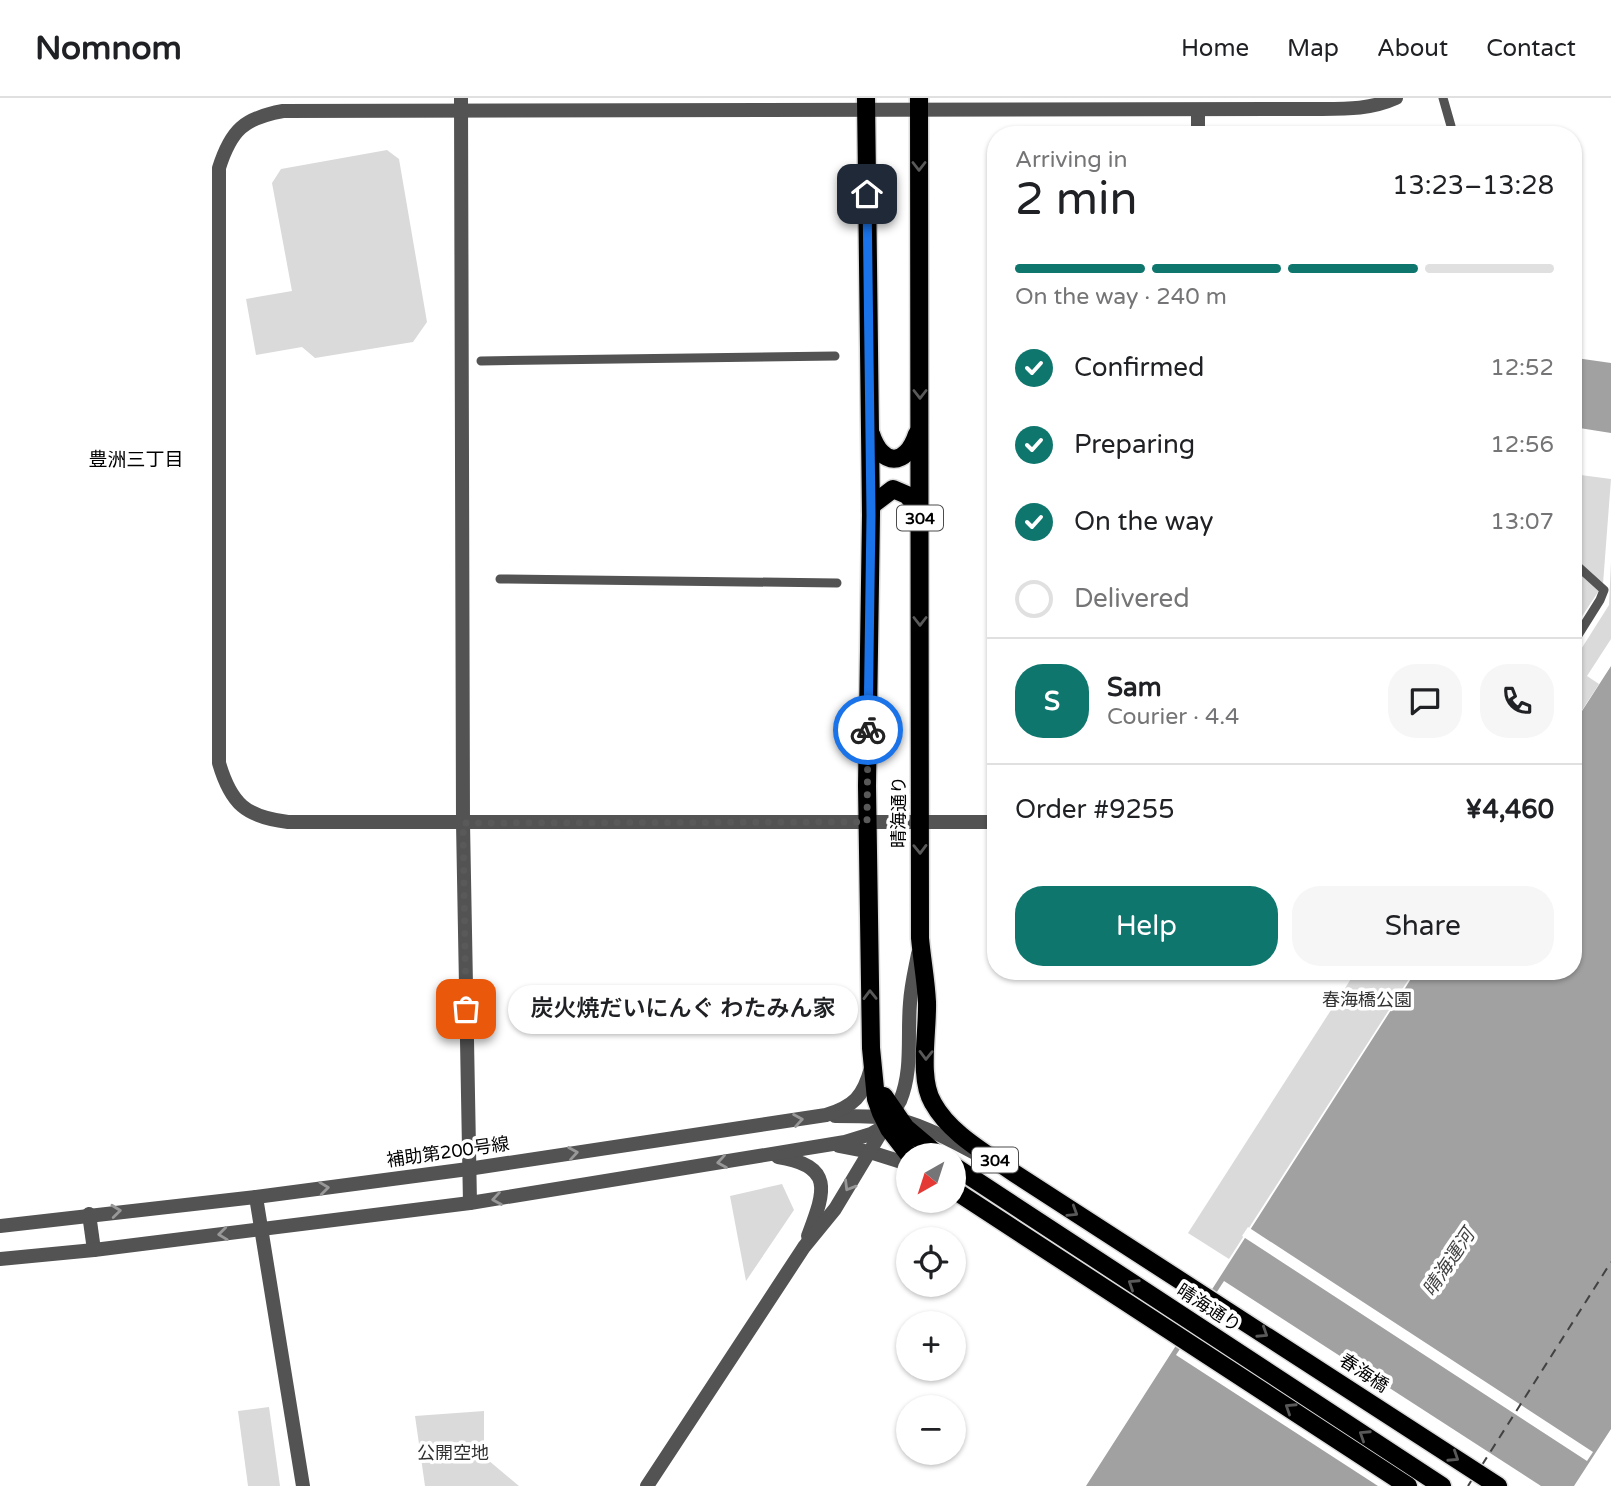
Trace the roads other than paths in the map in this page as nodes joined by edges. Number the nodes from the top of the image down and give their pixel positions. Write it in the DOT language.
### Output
graph roads {
  1 [pos="1396,98"];
  2 [pos="1443,98"];
  3 [pos="461,104"];
  4 [pos="866,104"];
  5 [pos="919,104"];
  6 [pos="1198,110"];
  7 [pos="1198,126"];
  8 [pos="1451,126"];
  9 [pos="835,356"];
  10 [pos="481,361"];
  11 [pos="920,428"];
  12 [pos="870,429"];
  13 [pos="920,510"];
  14 [pos="871,515"];
  15 [pos="1582,570"];
  16 [pos="500,579"];
  17 [pos="837,583"];
  18 [pos="1582,629"];
  19 [pos="867,822"];
  20 [pos="920,822"];
  21 [pos="987,822"];
  22 [pos="463,823"];
  23 [pos="920,938"];
  24 [pos="872,1063"];
  25 [pos="826,1115"];
  26 [pos="889,1120"];
  27 [pos="902,1143"];
  28 [pos="922,1143"];
  29 [pos="829,1144"];
  30 [pos="870,1152"];
  31 [pos="766,1155"];
  32 [pos="896,1160"];
  33 [pos="468,1169"];
  34 [pos="1013,1173"];
  35 [pos="966,1174"];
  36 [pos="256,1197"];
  37 [pos="966,1198"];
  38 [pos="470,1203"];
  39 [pos="89,1214"];
  40 [pos="0,1226"];
  41 [pos="262,1230"];
  42 [pos="804,1247"];
  43 [pos="93,1250"];
  44 [pos="0,1259"];
  45 [pos="1206,1296"];
  46 [pos="303,1486"];
  47 [pos="647,1486"];
  48 [pos="1408,1486"];
  49 [pos="1442,1486"];
  50 [pos="1498,1486"];
  1 -- 6 [label="street"];
  2 -- 8 [label="street"];
  3 -- 4 [label="street"];
  3 -- 22 [label="street"];
  3 -- 22 [label="street"];
  4 -- 5 [label="street"];
  4 -- 12 [label="main road, 晴海通り"];
  5 -- 6 [label="street"];
  5 -- 11 [label="main road, 晴海通り / 304, one-way"];
  6 -- 7 [label="street"];
  9 -- 10 [label="street"];
  11 -- 12 [label="main road"];
  11 -- 13 [label="main road, 晴海通り / 304"];
  12 -- 14 [label="main road, 晴海通り"];
  13 -- 14 [label="main road"];
  13 -- 20 [label="main road, 晴海通り / 304, one-way"];
  14 -- 19 [label="main road, 晴海通り"];
  15 -- 18 [label="street"];
  16 -- 17 [label="street"];
  19 -- 20 [label="street"];
  19 -- 22 [label="street"];
  24 -- 19 [label="main road, 晴海通り, one-way"];
  20 -- 21 [label="street"];
  20 -- 23 [label="main road, 晴海通り / 304, one-way"];
  22 -- 33 [label="street"];
  23 -- 26 [label="street"];
  23 -- 34 [label="main road, 晴海通り / 304, one-way"];
  24 -- 25 [label="street, 補助第200号線"];
  24 -- 26 [label="main road, 晴海通り"];
  25 -- 26 [label="street"];
  33 -- 25 [label="street, 補助第200号線, one-way"];
  26 -- 27 [label="main road, 晴海通り"];
  26 -- 28 [label="main road"];
  26 -- 29 [label="street"];
  26 -- 30 [label="street"];
  26 -- 34 [label="street"];
  29 -- 30 [label="street"];
  29 -- 31 [label="street"];
  30 -- 32 [label="street"];
  30 -- 42 [label="street, one-way"];
  31 -- 38 [label="street, one-way"];
  31 -- 42 [label="street"];
  36 -- 33 [label="street, 補助第200号線, one-way"];
  33 -- 38 [label="street"];
  34 -- 45 [label="main road, 晴海通り / 304, one-way"];
  49 -- 35 [label="main road, 晴海通り / 304, one-way"];
  39 -- 36 [label="street, 補助第200号線, one-way"];
  36 -- 41 [label="street"];
  48 -- 37 [label="main road, 304, one-way"];
  38 -- 41 [label="street"];
  39 -- 40 [label="street, 補助第200号線"];
  39 -- 43 [label="street"];
  41 -- 43 [label="street, one-way"];
  41 -- 46 [label="street"];
  42 -- 47 [label="street"];
  43 -- 44 [label="street"];
  45 -- 50 [label="main road, 春海橋 / 304, one-way"];
}
